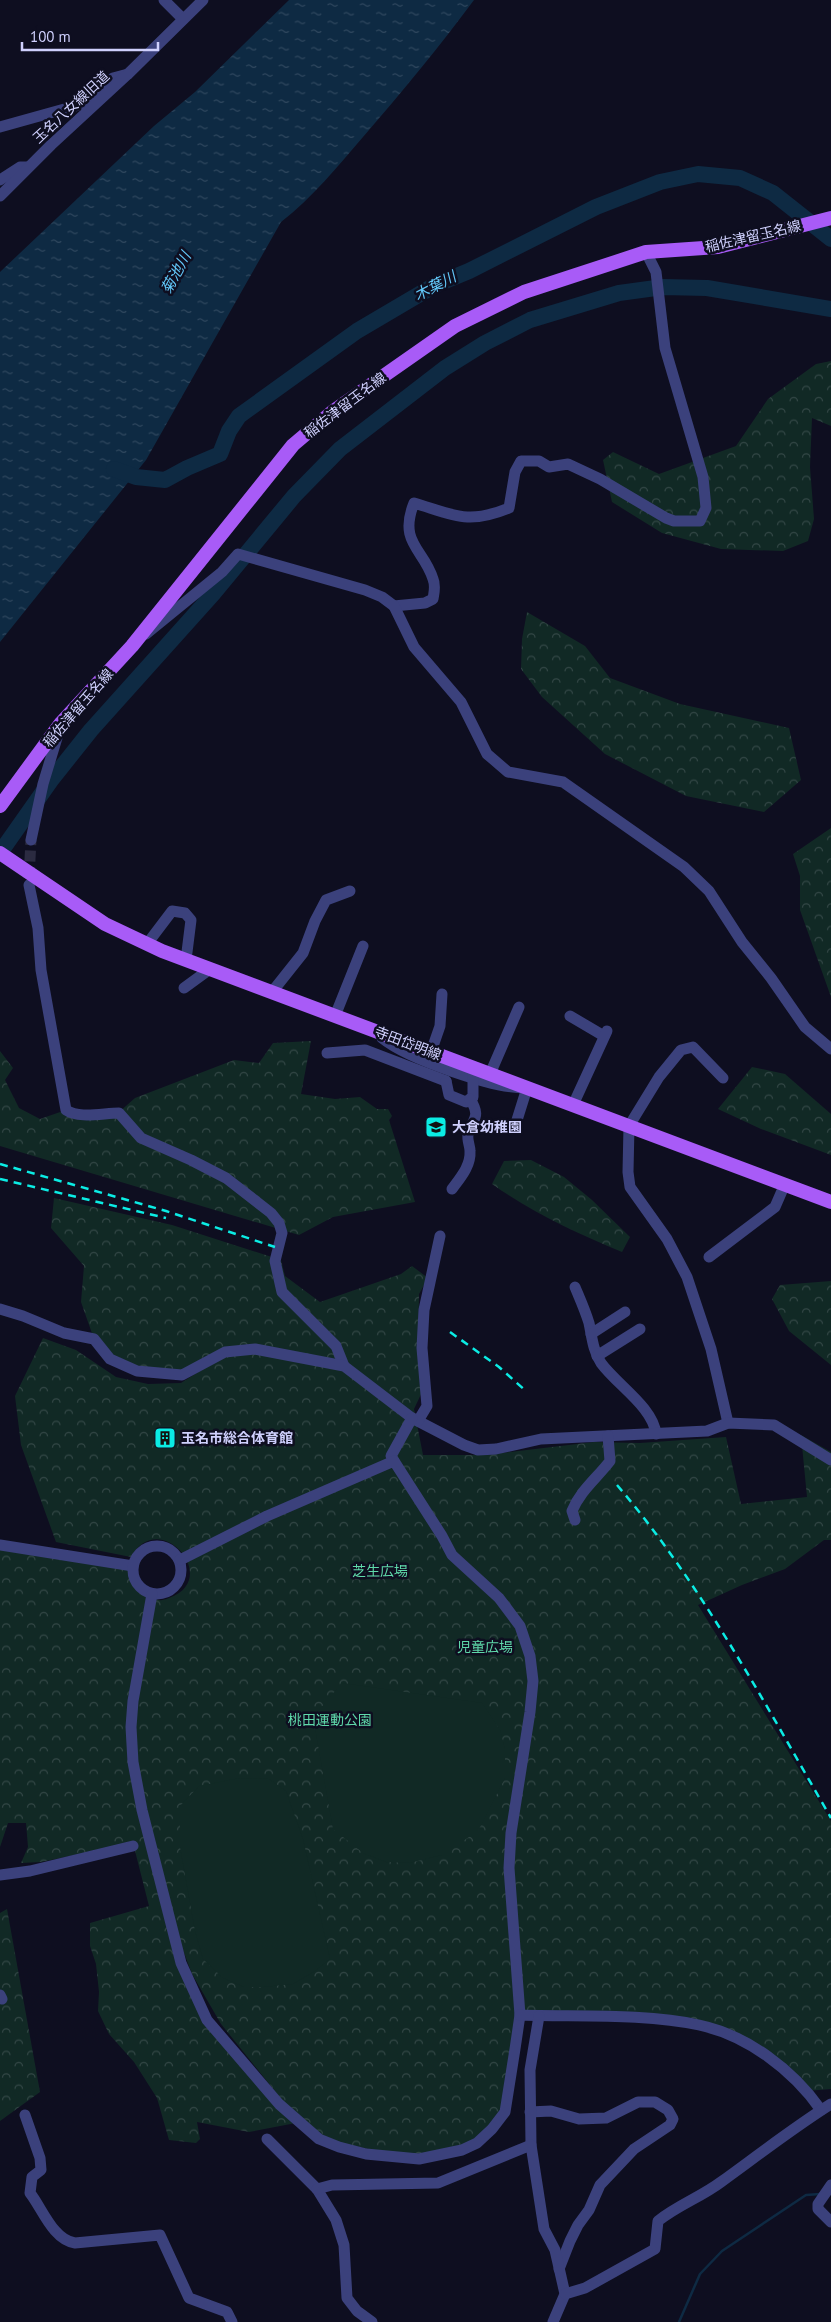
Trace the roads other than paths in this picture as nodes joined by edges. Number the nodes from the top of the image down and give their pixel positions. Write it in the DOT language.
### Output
graph roads {
  1 [pos="164,0"];
  2 [pos="203,0"];
  3 [pos="183,18"];
  4 [pos="129,74"];
  5 [pos="60,112"];
  6 [pos="0,127"];
  7 [pos="69,130"];
  8 [pos="29,167"];
  9 [pos="0,180"];
  10 [pos="0,196"];
  11 [pos="827,219"];
  12 [pos="646,252"];
  13 [pos="394,606"];
  14 [pos="132,646"];
  15 [pos="61,723"];
  16 [pos="0,806"];
  17 [pos="31,840"];
  18 [pos="5,856"];
  19 [pos="29,885"];
  20 [pos="350,891"];
  21 [pos="147,944"];
  22 [pos="364,946"];
  23 [pos="186,960"];
  24 [pos="210,969"];
  25 [pos="184,988"];
  26 [pos="272,992"];
  27 [pos="442,994"];
  28 [pos="519,1007"];
  29 [pos="335,1016"];
  30 [pos="570,1016"];
  31 [pos="368,1028"];
  32 [pos="831,1049"];
  33 [pos="431,1052"];
  34 [pos="327,1053"];
  35 [pos="455,1072"];
  36 [pos="490,1074"];
  37 [pos="473,1078"];
  38 [pos="723,1078"];
  39 [pos="446,1081"];
  40 [pos="527,1088"];
  41 [pos="470,1099"];
  42 [pos="573,1105"];
  43 [pos="517,1120"];
  44 [pos="629,1126"];
  45 [pos="785,1184"];
  46 [pos="452,1189"];
  47 [pos="831,1202"];
  48 [pos="440,1236"];
  49 [pos="709,1257"];
  50 [pos="575,1287"];
  51 [pos="0,1309"];
  52 [pos="625,1312"];
  53 [pos="640,1329"];
  54 [pos="591,1334"];
  55 [pos="597,1356"];
  56 [pos="344,1366"];
  57 [pos="415,1420"];
  58 [pos="728,1423"];
  59 [pos="656,1434"];
  60 [pos="608,1436"];
  61 [pos="831,1460"];
  62 [pos="394,1462"];
  63 [pos="575,1520"];
  64 [pos="0,1545"];
  65 [pos="180,1560"];
  66 [pos="133,1566"];
  67 [pos="152,1594"];
  68 [pos="133,1846"];
  69 [pos="0,1875"];
  70 [pos="520,2015"];
  71 [pos="539,2016"];
  72 [pos="826,2107"];
  73 [pos="530,2112"];
  74 [pos="25,2115"];
  75 [pos="267,2139"];
  76 [pos="531,2145"];
  77 [pos="831,2185"];
  78 [pos="317,2189"];
  79 [pos="831,2222"];
  80 [pos="560,2269"];
  81 [pos="565,2294"];
  82 [pos="232,2322"];
  83 [pos="372,2322"];
  84 [pos="553,2322"];
  1 -- 3 [label="street"];
  2 -- 3 [label="street, 玉名八女線旧道"];
  3 -- 4 [label="street, 玉名八女線旧道"];
  4 -- 5 [label="street"];
  4 -- 7 [label="street, 玉名八女線旧道"];
  5 -- 6 [label="street"];
  5 -- 7 [label="street"];
  7 -- 8 [label="street, 玉名八女線旧道"];
  8 -- 9 [label="street"];
  8 -- 10 [label="street, 玉名八女線旧道"];
  11 -- 12 [label="main road, 稲佐津留玉名線"];
  12 -- 13 [label="street"];
  12 -- 14 [label="main road, 稲佐津留玉名線"];
  13 -- 14 [label="street"];
  13 -- 32 [label="street"];
  14 -- 15 [label="main road, 稲佐津留玉名線"];
  15 -- 16 [label="main road, 稲佐津留玉名線"];
  15 -- 17 [label="street"];
  18 -- 21 [label="main road, 寺田岱明線"];
  19 -- 56 [label="street"];
  20 -- 26 [label="street"];
  21 -- 23 [label="main road, 寺田岱明線"];
  21 -- 23 [label="street"];
  22 -- 29 [label="street"];
  23 -- 24 [label="main road, 寺田岱明線"];
  24 -- 25 [label="street"];
  24 -- 26 [label="main road, 寺田岱明線"];
  26 -- 29 [label="main road, 寺田岱明線"];
  27 -- 33 [label="street"];
  28 -- 36 [label="street"];
  29 -- 31 [label="main road, 寺田岱明線"];
  30 -- 42 [label="street"];
  31 -- 33 [label="main road, 寺田岱明線"];
  31 -- 35 [label="street"];
  33 -- 36 [label="main road, 寺田岱明線"];
  34 -- 39 [label="street"];
  35 -- 37 [label="street"];
  35 -- 39 [label="street"];
  36 -- 40 [label="main road, 寺田岱明線"];
  37 -- 40 [label="street"];
  37 -- 41 [label="street"];
  38 -- 44 [label="street"];
  39 -- 41 [label="street"];
  40 -- 42 [label="main road, 寺田岱明線"];
  40 -- 43 [label="street"];
  41 -- 46 [label="street"];
  42 -- 44 [label="main road, 寺田岱明線"];
  44 -- 45 [label="main road, 寺田岱明線"];
  44 -- 58 [label="street"];
  45 -- 47 [label="main road, 寺田岱明線"];
  45 -- 49 [label="street"];
  48 -- 57 [label="street"];
  50 -- 54 [label="street"];
  51 -- 56 [label="street"];
  52 -- 54 [label="street"];
  53 -- 55 [label="street"];
  54 -- 55 [label="street"];
  55 -- 59 [label="street"];
  56 -- 57 [label="street"];
  57 -- 60 [label="street"];
  57 -- 62 [label="street"];
  58 -- 59 [label="street"];
  58 -- 61 [label="street"];
  59 -- 60 [label="street"];
  60 -- 63 [label="street"];
  62 -- 65 [label="street"];
  62 -- 70 [label="street"];
  64 -- 66 [label="street"];
  65 -- 66 [label="street"];
  65 -- 67 [label="street"];
  66 -- 67 [label="street"];
  67 -- 70 [label="street"];
  68 -- 69 [label="street"];
  70 -- 71 [label="street"];
  71 -- 72 [label="street"];
  71 -- 73 [label="street"];
  72 -- 81 [label="street"];
  73 -- 76 [label="street"];
  73 -- 80 [label="street"];
  74 -- 82 [label="street"];
  75 -- 78 [label="street"];
  76 -- 78 [label="street"];
  76 -- 80 [label="street"];
  77 -- 79 [label="street"];
  78 -- 83 [label="street"];
  80 -- 81 [label="street"];
  81 -- 84 [label="street"];
}
